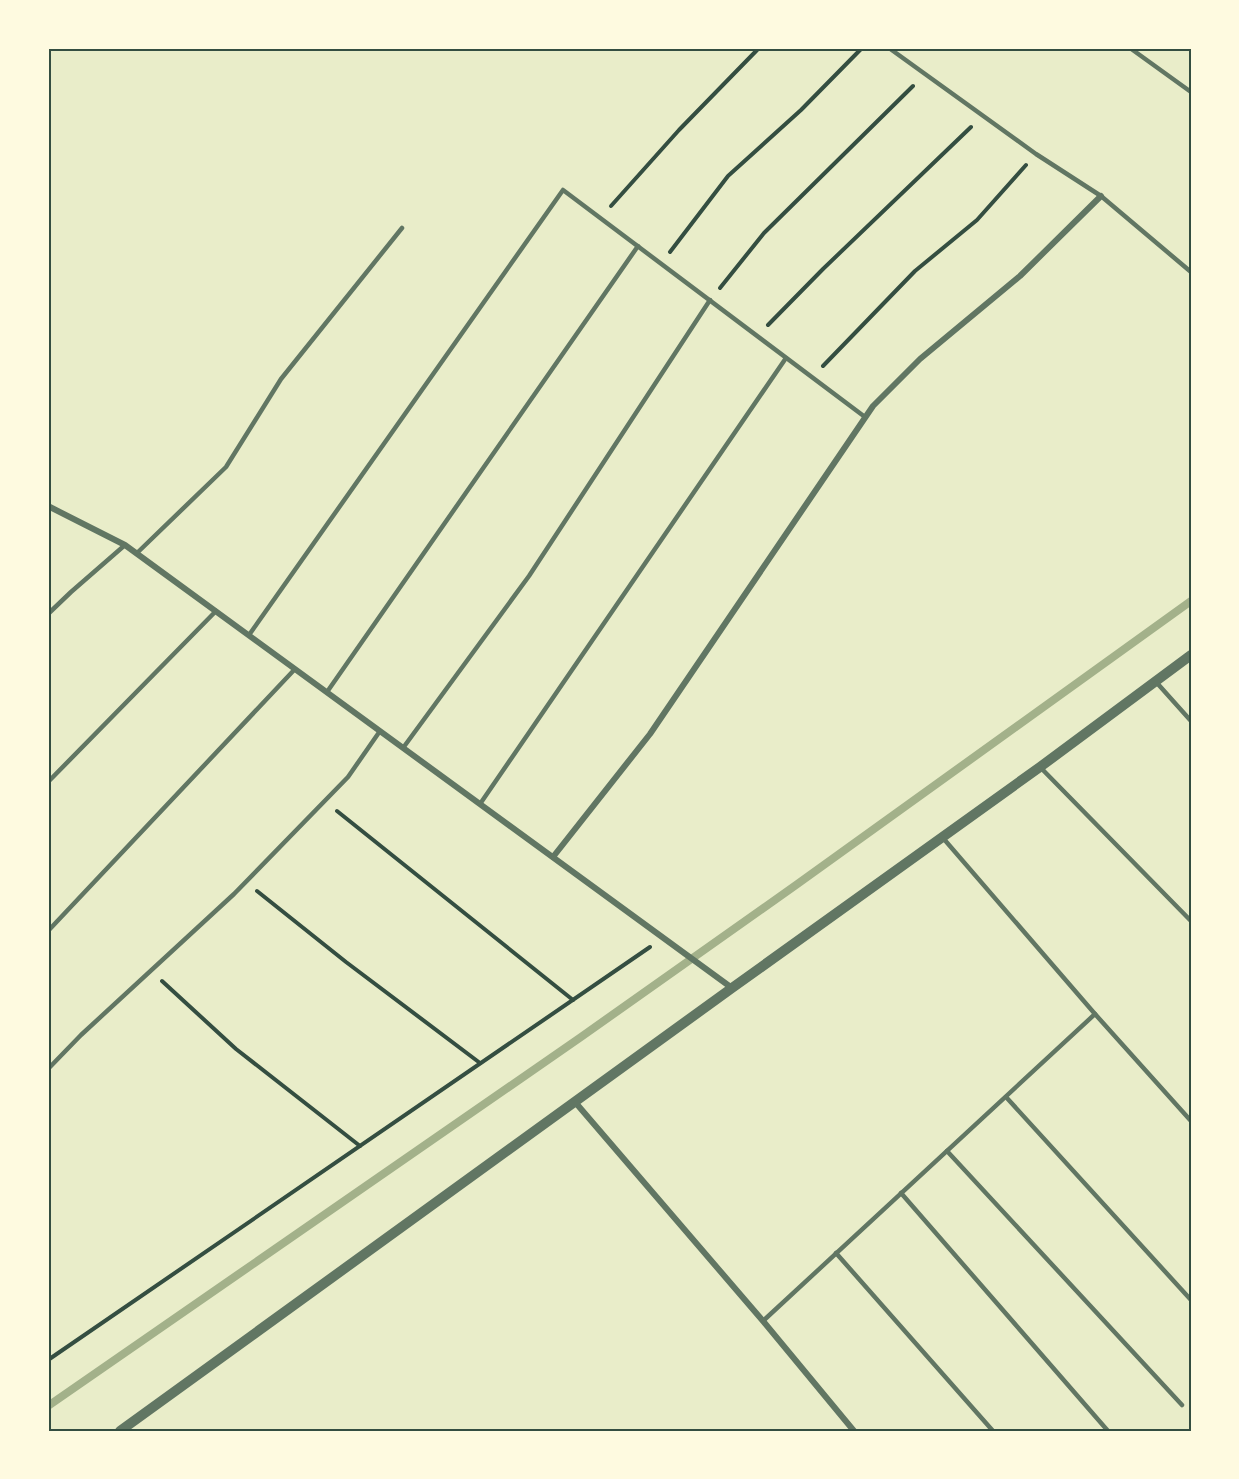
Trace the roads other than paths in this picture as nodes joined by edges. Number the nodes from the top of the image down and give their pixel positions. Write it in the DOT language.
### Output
graph roads {
  1 [pos="889,48"];
  2 [pos="1130,48"];
  3 [pos="1191,92"];
  4 [pos="1101,196"];
  5 [pos="402,228"];
  6 [pos="638,246"];
  7 [pos="1191,272"];
  8 [pos="710,300"];
  9 [pos="786,358"];
  10 [pos="865,417"];
  11 [pos="48,506"];
  12 [pos="125,545"];
  13 [pos="137,553"];
  14 [pos="216,611"];
  15 [pos="48,614"];
  16 [pos="249,635"];
  17 [pos="1191,655"];
  18 [pos="295,669"];
  19 [pos="1155,681"];
  20 [pos="327,692"];
  21 [pos="1191,721"];
  22 [pos="380,731"];
  23 [pos="403,748"];
  24 [pos="1040,767"];
  25 [pos="48,782"];
  26 [pos="480,804"];
  27 [pos="942,836"];
  28 [pos="553,857"];
  29 [pos="1191,921"];
  30 [pos="48,931"];
  31 [pos="732,988"];
  32 [pos="1095,1014"];
  33 [pos="48,1069"];
  34 [pos="1006,1096"];
  35 [pos="574,1102"];
  36 [pos="1191,1120"];
  37 [pos="946,1151"];
  38 [pos="901,1193"];
  39 [pos="836,1253"];
  40 [pos="1191,1300"];
  41 [pos="763,1321"];
  42 [pos="1182,1405"];
  43 [pos="120,1431"];
  44 [pos="855,1431"];
  45 [pos="993,1431"];
  46 [pos="1108,1431"];
  1 -- 4 [label="lane"];
  2 -- 3 [label="lane"];
  4 -- 7 [label="lane"];
  4 -- 10 [label="street"];
  5 -- 13 [label="lane"];
  6 -- 8 [label="lane"];
  6 -- 16 [label="lane"];
  6 -- 20 [label="lane"];
  8 -- 9 [label="lane"];
  8 -- 23 [label="lane"];
  9 -- 10 [label="lane"];
  9 -- 26 [label="lane"];
  10 -- 28 [label="street"];
  11 -- 12 [label="street"];
  12 -- 13 [label="street"];
  12 -- 15 [label="lane"];
  13 -- 14 [label="street"];
  14 -- 16 [label="street"];
  14 -- 25 [label="lane"];
  16 -- 18 [label="street"];
  17 -- 19 [label="street"];
  18 -- 20 [label="street"];
  18 -- 30 [label="lane"];
  19 -- 21 [label="lane"];
  19 -- 24 [label="street"];
  20 -- 22 [label="street"];
  22 -- 23 [label="street"];
  22 -- 33 [label="lane"];
  23 -- 26 [label="street"];
  24 -- 27 [label="street"];
  24 -- 29 [label="lane"];
  26 -- 28 [label="street"];
  27 -- 31 [label="street"];
  27 -- 32 [label="lane"];
  28 -- 31 [label="street"];
  31 -- 35 [label="street"];
  32 -- 34 [label="lane"];
  32 -- 36 [label="lane"];
  34 -- 37 [label="lane"];
  34 -- 40 [label="lane"];
  35 -- 41 [label="street"];
  35 -- 43 [label="street"];
  37 -- 38 [label="lane"];
  37 -- 42 [label="lane"];
  38 -- 39 [label="lane"];
  38 -- 46 [label="lane"];
  39 -- 41 [label="lane"];
  39 -- 45 [label="lane"];
  41 -- 44 [label="street"];
}
